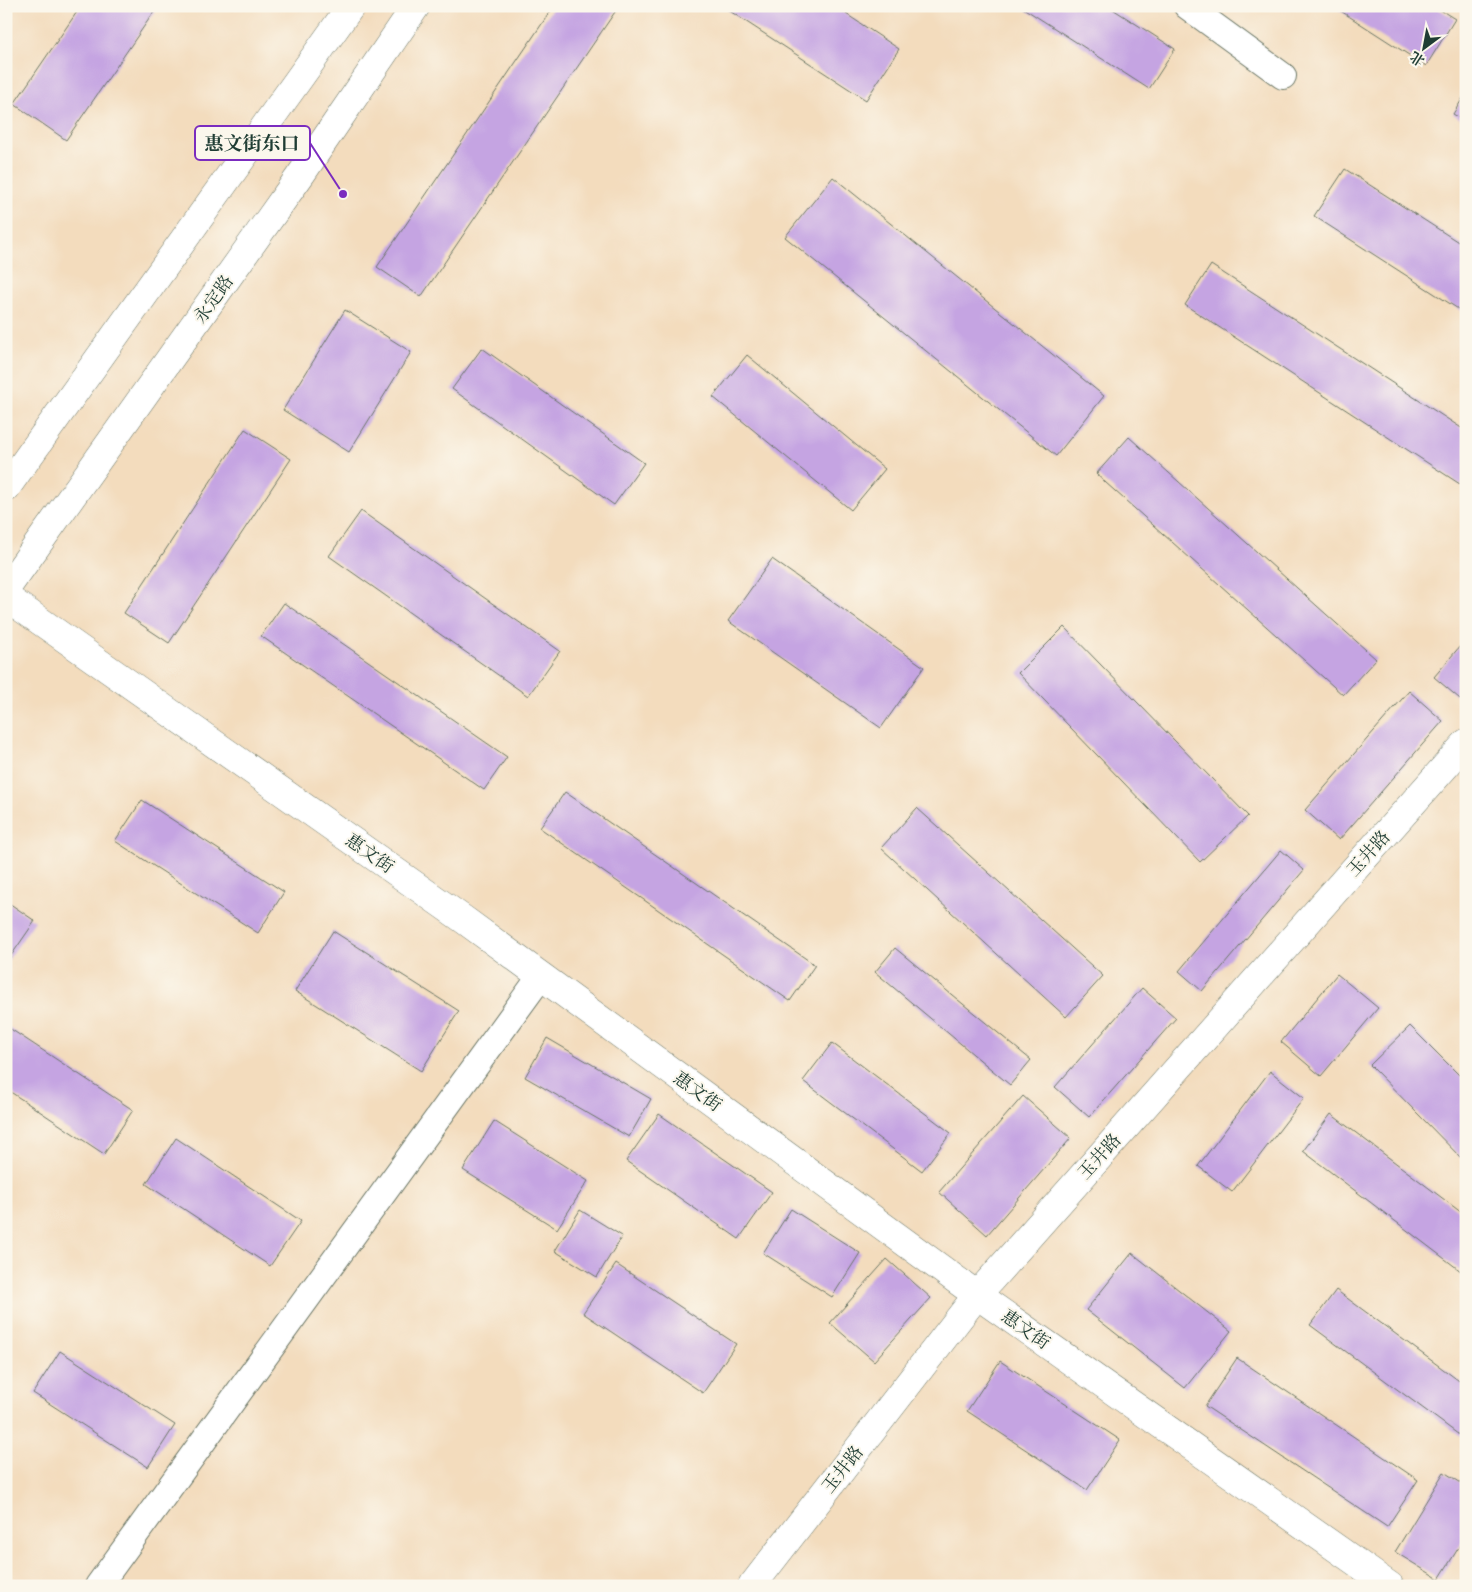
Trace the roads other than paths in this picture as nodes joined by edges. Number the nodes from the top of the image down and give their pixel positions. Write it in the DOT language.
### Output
graph roads {
  1 [pos="350,6"];
  2 [pos="416,6"];
  3 [pos="1187,6"];
  4 [pos="1283,76"];
  5 [pos="6,488"];
  6 [pos="6,589"];
  7 [pos="6,597"];
  8 [pos="1466,743"];
  9 [pos="542,976"];
  10 [pos="977,1295"];
  11 [pos="98,1586"];
  12 [pos="752,1586"];
  13 [pos="1390,1586"];
  1 -- 5 [label="main road"];
  2 -- 6 [label="main road, 永定路"];
  3 -- 4 [label="street"];
  7 -- 9 [label="main road, 惠文街"];
  8 -- 10 [label="main road, 玉井路"];
  9 -- 10 [label="main road, 惠文街"];
  9 -- 11 [label="street"];
  10 -- 12 [label="main road, 玉井路"];
  10 -- 13 [label="main road, 惠文街"];
}
